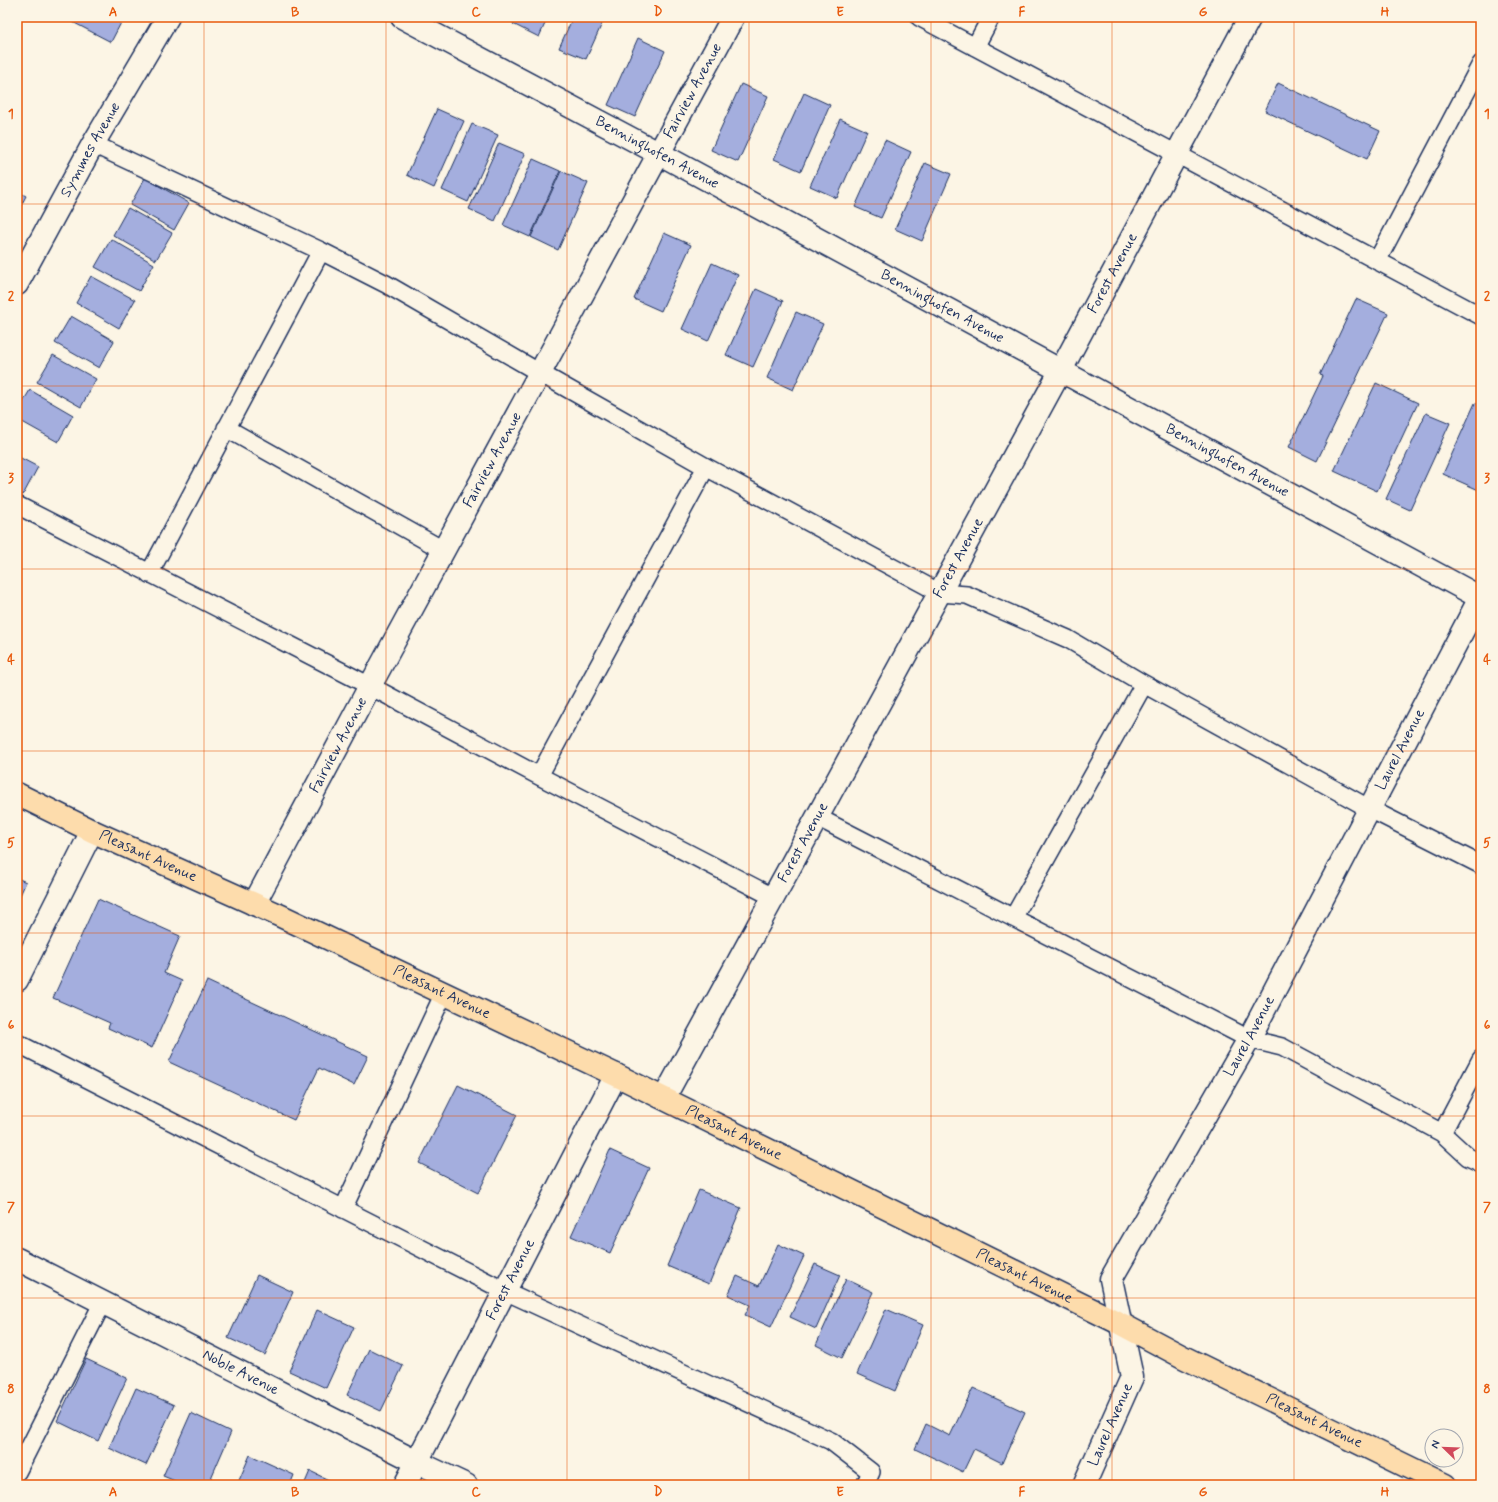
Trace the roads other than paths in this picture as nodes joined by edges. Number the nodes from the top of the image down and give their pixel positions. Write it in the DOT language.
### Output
graph roads {
  1 [pos="168,17"];
  2 [pos="402,17"];
  3 [pos="733,17"];
  4 [pos="919,17"];
  5 [pos="991,17"];
  6 [pos="1250,17"];
  7 [pos="975,47"];
  8 [pos="1481,64"];
  9 [pos="92,144"];
  10 [pos="660,154"];
  11 [pos="1176,154"];
  12 [pos="321,251"];
  13 [pos="1377,261"];
  14 [pos="17,284"];
  15 [pos="1481,316"];
  16 [pos="1061,370"];
  17 [pos="540,373"];
  18 [pos="226,428"];
  19 [pos="706,467"];
  20 [pos="17,505"];
  21 [pos="443,550"];
  22 [pos="149,574"];
  23 [pos="940,593"];
  24 [pos="1481,597"];
  25 [pos="1144,684"];
  26 [pos="370,686"];
  27 [pos="539,776"];
  28 [pos="17,794"];
  29 [pos="1370,809"];
  30 [pos="817,817"];
  31 [pos="92,831"];
  32 [pos="1481,865"];
  33 [pos="774,898"];
  34 [pos="254,904"];
  35 [pos="1014,918"];
  36 [pos="17,980"];
  37 [pos="444,993"];
  38 [pos="1249,1039"];
  39 [pos="17,1043"];
  40 [pos="1481,1059"];
  41 [pos="616,1075"];
  42 [pos="664,1098"];
  43 [pos="1442,1133"];
  44 [pos="1481,1163"];
  45 [pos="343,1209"];
  46 [pos="17,1259"];
  47 [pos="504,1291"];
  48 [pos="103,1302"];
  49 [pos="1120,1324"];
  50 [pos="417,1462"];
  51 [pos="17,1472"];
  52 [pos="405,1485"];
  53 [pos="466,1485"];
  54 [pos="865,1485"];
  55 [pos="1084,1485"];
  56 [pos="1445,1485"];
  1 -- 9 [label="street, Symmes Avenue"];
  2 -- 10 [label="street, Benninghofen Avenue"];
  3 -- 10 [label="street, Fairview Avenue"];
  4 -- 7 [label="lane"];
  5 -- 7 [label="lane"];
  6 -- 11 [label="street, Forest Avenue"];
  7 -- 11 [label="lane"];
  8 -- 13 [label="lane"];
  9 -- 12 [label="lane"];
  9 -- 14 [label="street, Symmes Avenue"];
  10 -- 16 [label="street, Benninghofen Avenue"];
  10 -- 17 [label="street, Fairview Avenue"];
  11 -- 13 [label="lane"];
  11 -- 16 [label="street, Forest Avenue"];
  12 -- 17 [label="lane"];
  12 -- 18 [label="lane"];
  13 -- 15 [label="lane"];
  16 -- 23 [label="street, Forest Avenue"];
  16 -- 24 [label="street, Benninghofen Avenue"];
  17 -- 19 [label="lane"];
  17 -- 21 [label="street, Fairview Avenue"];
  18 -- 21 [label="lane"];
  18 -- 22 [label="lane"];
  19 -- 23 [label="lane"];
  19 -- 27 [label="lane"];
  20 -- 22 [label="lane"];
  21 -- 26 [label="street, Fairview Avenue"];
  22 -- 26 [label="lane"];
  23 -- 25 [label="lane"];
  23 -- 30 [label="street, Forest Avenue"];
  24 -- 29 [label="street, Laurel Avenue"];
  25 -- 29 [label="lane"];
  25 -- 35 [label="lane"];
  26 -- 27 [label="lane"];
  26 -- 34 [label="street, Fairview Avenue"];
  27 -- 33 [label="lane"];
  28 -- 31 [label="main road, Pleasant Avenue"];
  29 -- 32 [label="lane"];
  29 -- 38 [label="street, Laurel Avenue"];
  30 -- 33 [label="street, Forest Avenue"];
  30 -- 35 [label="lane"];
  31 -- 34 [label="main road, Pleasant Avenue"];
  31 -- 36 [label="street"];
  33 -- 42 [label="street, Forest Avenue"];
  34 -- 37 [label="main road, Pleasant Avenue"];
  35 -- 38 [label="lane"];
  37 -- 41 [label="main road, Pleasant Avenue"];
  37 -- 45 [label="lane"];
  38 -- 43 [label="lane"];
  38 -- 49 [label="street, Laurel Avenue"];
  39 -- 45 [label="lane"];
  40 -- 43 [label="lane"];
  41 -- 42 [label="main road, Pleasant Avenue"];
  41 -- 47 [label="street, Forest Avenue"];
  42 -- 49 [label="main road, Pleasant Avenue"];
  43 -- 44 [label="lane"];
  45 -- 47 [label="lane"];
  46 -- 48 [label="street, Noble Avenue"];
  47 -- 50 [label="street, Forest Avenue"];
  47 -- 54 [label="lane"];
  48 -- 50 [label="street, Noble Avenue"];
  48 -- 51 [label="lane"];
  49 -- 55 [label="street, Laurel Avenue"];
  49 -- 56 [label="main road, Pleasant Avenue"];
  50 -- 52 [label="street, Forest Avenue"];
  50 -- 53 [label="street, Noble Avenue"];
}
